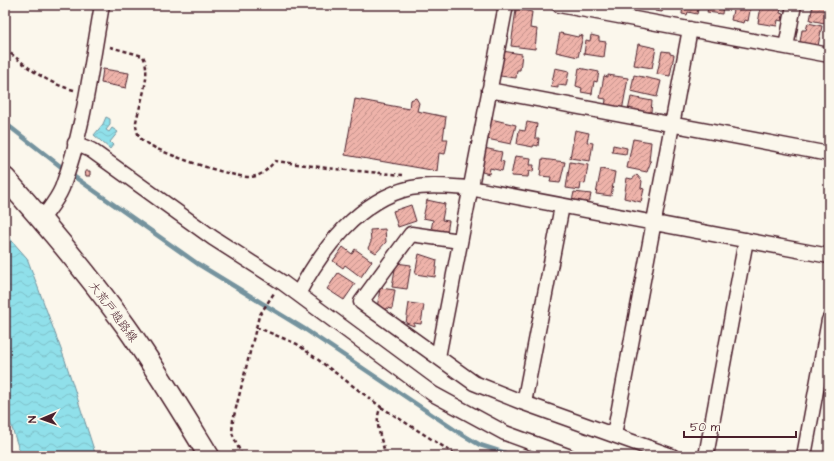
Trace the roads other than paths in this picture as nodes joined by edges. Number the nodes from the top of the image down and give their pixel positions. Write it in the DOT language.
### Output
graph roads {
  1 [pos="102,5"];
  2 [pos="506,5"];
  3 [pos="558,5"];
  4 [pos="794,5"];
  5 [pos="690,29"];
  6 [pos="786,47"];
  7 [pos="829,55"];
  8 [pos="489,90"];
  9 [pos="672,125"];
  10 [pos="76,143"];
  11 [pos="829,154"];
  12 [pos="5,178"];
  13 [pos="470,188"];
  14 [pos="562,206"];
  15 [pos="42,219"];
  16 [pos="654,224"];
  17 [pos="746,240"];
  18 [pos="460,241"];
  19 [pos="829,256"];
  20 [pos="298,294"];
  21 [pos="829,320"];
  22 [pos="438,357"];
  23 [pos="524,403"];
  24 [pos="614,435"];
  25 [pos="209,456"];
  26 [pos="568,456"];
  27 [pos="672,456"];
  28 [pos="706,456"];
  29 [pos="804,456"];
  1 -- 10 [label="street"];
  2 -- 8 [label="street"];
  3 -- 5 [label="street"];
  4 -- 6 [label="street"];
  5 -- 6 [label="street"];
  5 -- 9 [label="street"];
  6 -- 7 [label="street"];
  8 -- 9 [label="street"];
  8 -- 13 [label="street"];
  9 -- 11 [label="street"];
  9 -- 16 [label="street"];
  10 -- 15 [label="street"];
  10 -- 20 [label="street"];
  12 -- 15 [label="main road, 大荒戸越路線"];
  13 -- 14 [label="street"];
  13 -- 18 [label="street"];
  13 -- 20 [label="street"];
  14 -- 16 [label="street"];
  14 -- 23 [label="street"];
  15 -- 25 [label="main road, 大荒戸越路線"];
  16 -- 17 [label="street"];
  16 -- 24 [label="street"];
  17 -- 19 [label="street"];
  17 -- 28 [label="street"];
  18 -- 22 [label="street"];
  18 -- 22 [label="street"];
  20 -- 26 [label="street"];
  21 -- 29 [label="street"];
  22 -- 23 [label="street"];
  23 -- 24 [label="street"];
  24 -- 27 [label="street"];
}
